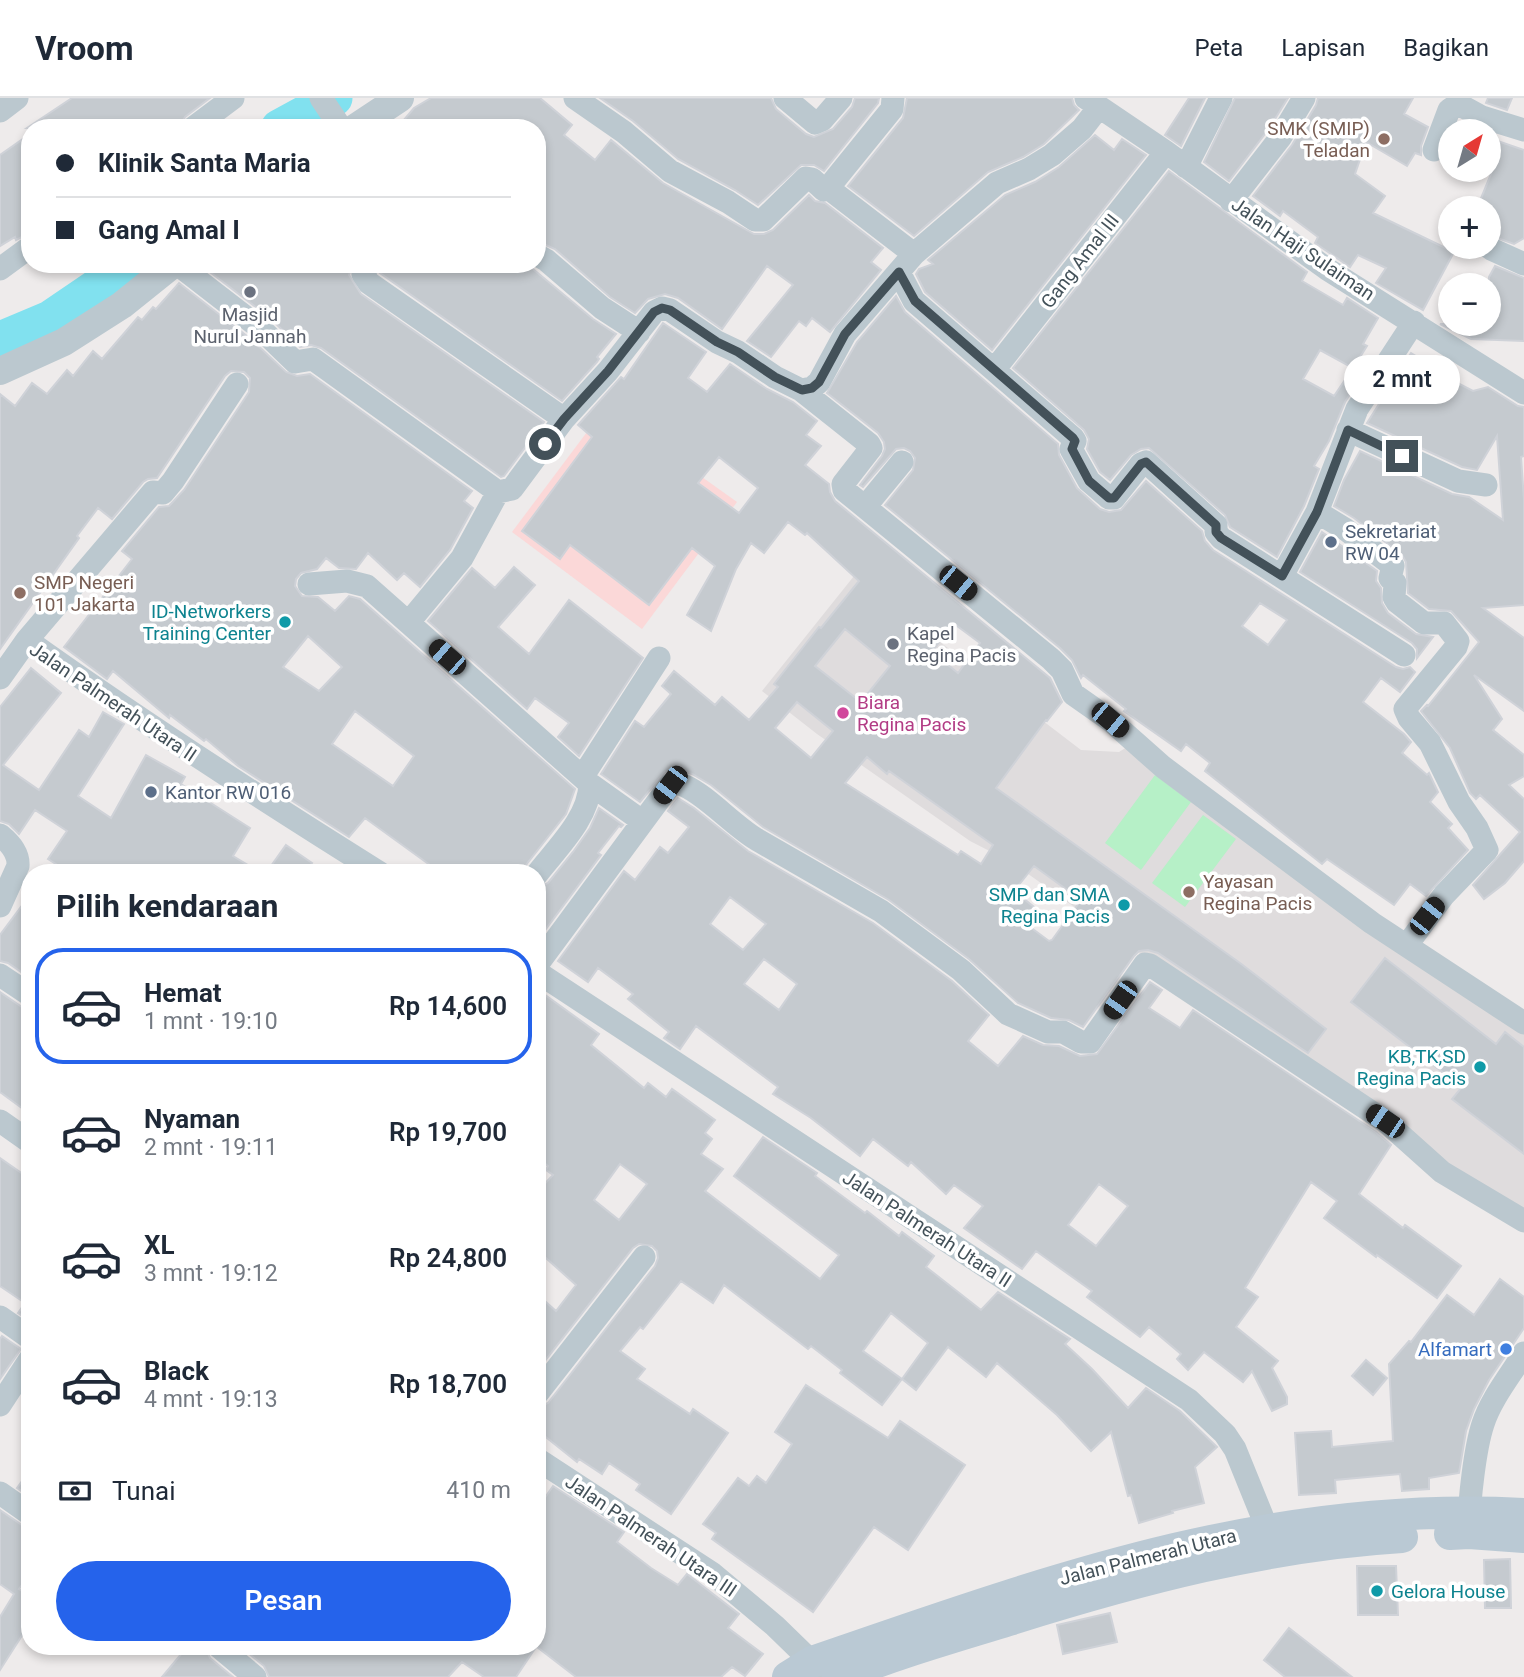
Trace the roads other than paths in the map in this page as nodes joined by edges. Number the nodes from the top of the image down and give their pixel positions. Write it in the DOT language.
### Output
graph roads {
  1 [pos="17,98"];
  2 [pos="233,98"];
  3 [pos="321,98"];
  4 [pos="400,98"];
  5 [pos="575,98"];
  6 [pos="785,98"];
  7 [pos="841,98"];
  8 [pos="893,98"];
  9 [pos="1221,98"];
  10 [pos="1304,98"];
  11 [pos="1093,103"];
  12 [pos="0,111"];
  13 [pos="205,119"];
  14 [pos="339,119"];
  15 [pos="354,119"];
  16 [pos="1524,130"];
  17 [pos="1434,150"];
  18 [pos="1166,152"];
  19 [pos="1186,167"];
  20 [pos="828,188"];
  21 [pos="1231,201"];
  22 [pos="21,254"];
  23 [pos="914,254"];
  24 [pos="1501,254"];
  25 [pos="546,260"];
  26 [pos="1524,264"];
  27 [pos="0,269"];
  28 [pos="899,272"];
  29 [pos="164,273"];
  30 [pos="187,273"];
  31 [pos="364,273"];
  32 [pos="1414,322"];
  33 [pos="639,332"];
  34 [pos="994,370"];
  35 [pos="0,371"];
  36 [pos="237,384"];
  37 [pos="802,390"];
  38 [pos="1524,393"];
  39 [pos="564,419"];
  40 [pos="1348,430"];
  41 [pos="902,462"];
  42 [pos="1486,485"];
  43 [pos="498,492"];
  44 [pos="865,506"];
  45 [pos="1317,512"];
  46 [pos="1282,576"];
  47 [pos="309,584"];
  48 [pos="409,622"];
  49 [pos="27,640"];
  50 [pos="1404,655"];
  51 [pos="659,658"];
  52 [pos="0,678"];
  53 [pos="586,780"];
  54 [pos="642,821"];
  55 [pos="0,835"];
  56 [pos="366,864"];
  57 [pos="544,864"];
  58 [pos="0,906"];
  59 [pos="1407,945"];
  60 [pos="546,953"];
  61 [pos="0,975"];
  62 [pos="546,978"];
  63 [pos="21,989"];
  64 [pos="1524,1023"];
  65 [pos="0,1121"];
  66 [pos="21,1136"];
  67 [pos="1524,1221"];
  68 [pos="644,1257"];
  69 [pos="0,1317"];
  70 [pos="21,1332"];
  71 [pos="1524,1353"];
  72 [pos="21,1373"];
  73 [pos="546,1382"];
  74 [pos="0,1405"];
  75 [pos="546,1464"];
  76 [pos="0,1493"];
  77 [pos="21,1508"];
  78 [pos="1524,1514"];
  79 [pos="1469,1522"];
  80 [pos="1524,1537"];
  81 [pos="1269,1541"];
  82 [pos="229,1655"];
  83 [pos="815,1673"];
  84 [pos="256,1677"];
  1 -- 12 [label="street"];
  2 -- 13 [label="street"];
  3 -- 14 [label="street"];
  4 -- 15 [label="street"];
  5 -- 20 [label="street"];
  6 -- 7 [label="street"];
  8 -- 20 [label="street"];
  9 -- 19 [label="street"];
  10 -- 21 [label="street"];
  11 -- 18 [label="street, Jalan Haji Sulaiman"];
  11 -- 23 [label="street"];
  16 -- 17 [label="street"];
  18 -- 19 [label="street, Jalan Haji Sulaiman"];
  18 -- 34 [label="street, Gang Amal III"];
  19 -- 21 [label="street, Jalan Haji Sulaiman"];
  20 -- 23 [label="street"];
  21 -- 32 [label="street, Jalan Haji Sulaiman"];
  22 -- 27 [label="street"];
  23 -- 28 [label="street"];
  24 -- 26 [label="street"];
  25 -- 33 [label="street"];
  28 -- 34 [label="street"];
  28 -- 37 [label="street"];
  29 -- 35 [label="street"];
  30 -- 43 [label="street"];
  31 -- 39 [label="street"];
  32 -- 38 [label="street, Jalan Haji Sulaiman"];
  32 -- 40 [label="street"];
  33 -- 37 [label="street"];
  33 -- 39 [label="street"];
  34 -- 46 [label="street"];
  36 -- 49 [label="street"];
  37 -- 44 [label="street"];
  39 -- 43 [label="street"];
  40 -- 42 [label="street"];
  40 -- 45 [label="street"];
  41 -- 44 [label="street"];
  43 -- 48 [label="street"];
  44 -- 59 [label="street"];
  45 -- 46 [label="street"];
  45 -- 59 [label="street"];
  46 -- 50 [label="street"];
  47 -- 48 [label="street"];
  48 -- 53 [label="street"];
  49 -- 52 [label="street, Jalan Palmerah Utara II"];
  49 -- 56 [label="street, Jalan Palmerah Utara II"];
  51 -- 53 [label="street"];
  53 -- 54 [label="street"];
  53 -- 57 [label="street"];
  54 -- 60 [label="street"];
  54 -- 67 [label="street"];
  55 -- 58 [label="street"];
  59 -- 64 [label="street"];
  61 -- 63 [label="street"];
  62 -- 81 [label="street, Jalan Palmerah Utara II"];
  65 -- 66 [label="street"];
  68 -- 73 [label="street"];
  69 -- 70 [label="street"];
  71 -- 79 [label="street"];
  72 -- 74 [label="street"];
  75 -- 83 [label="street, Jalan Palmerah Utara III"];
  76 -- 77 [label="street"];
  78 -- 79 [label="main road, Jalan Palmerah Utara"];
  79 -- 80 [label="main road, Jalan Palmerah Utara"];
  79 -- 81 [label="main road, Jalan Palmerah Utara"];
  81 -- 83 [label="main road, Jalan Palmerah Utara"];
  82 -- 84 [label="street"];
}
